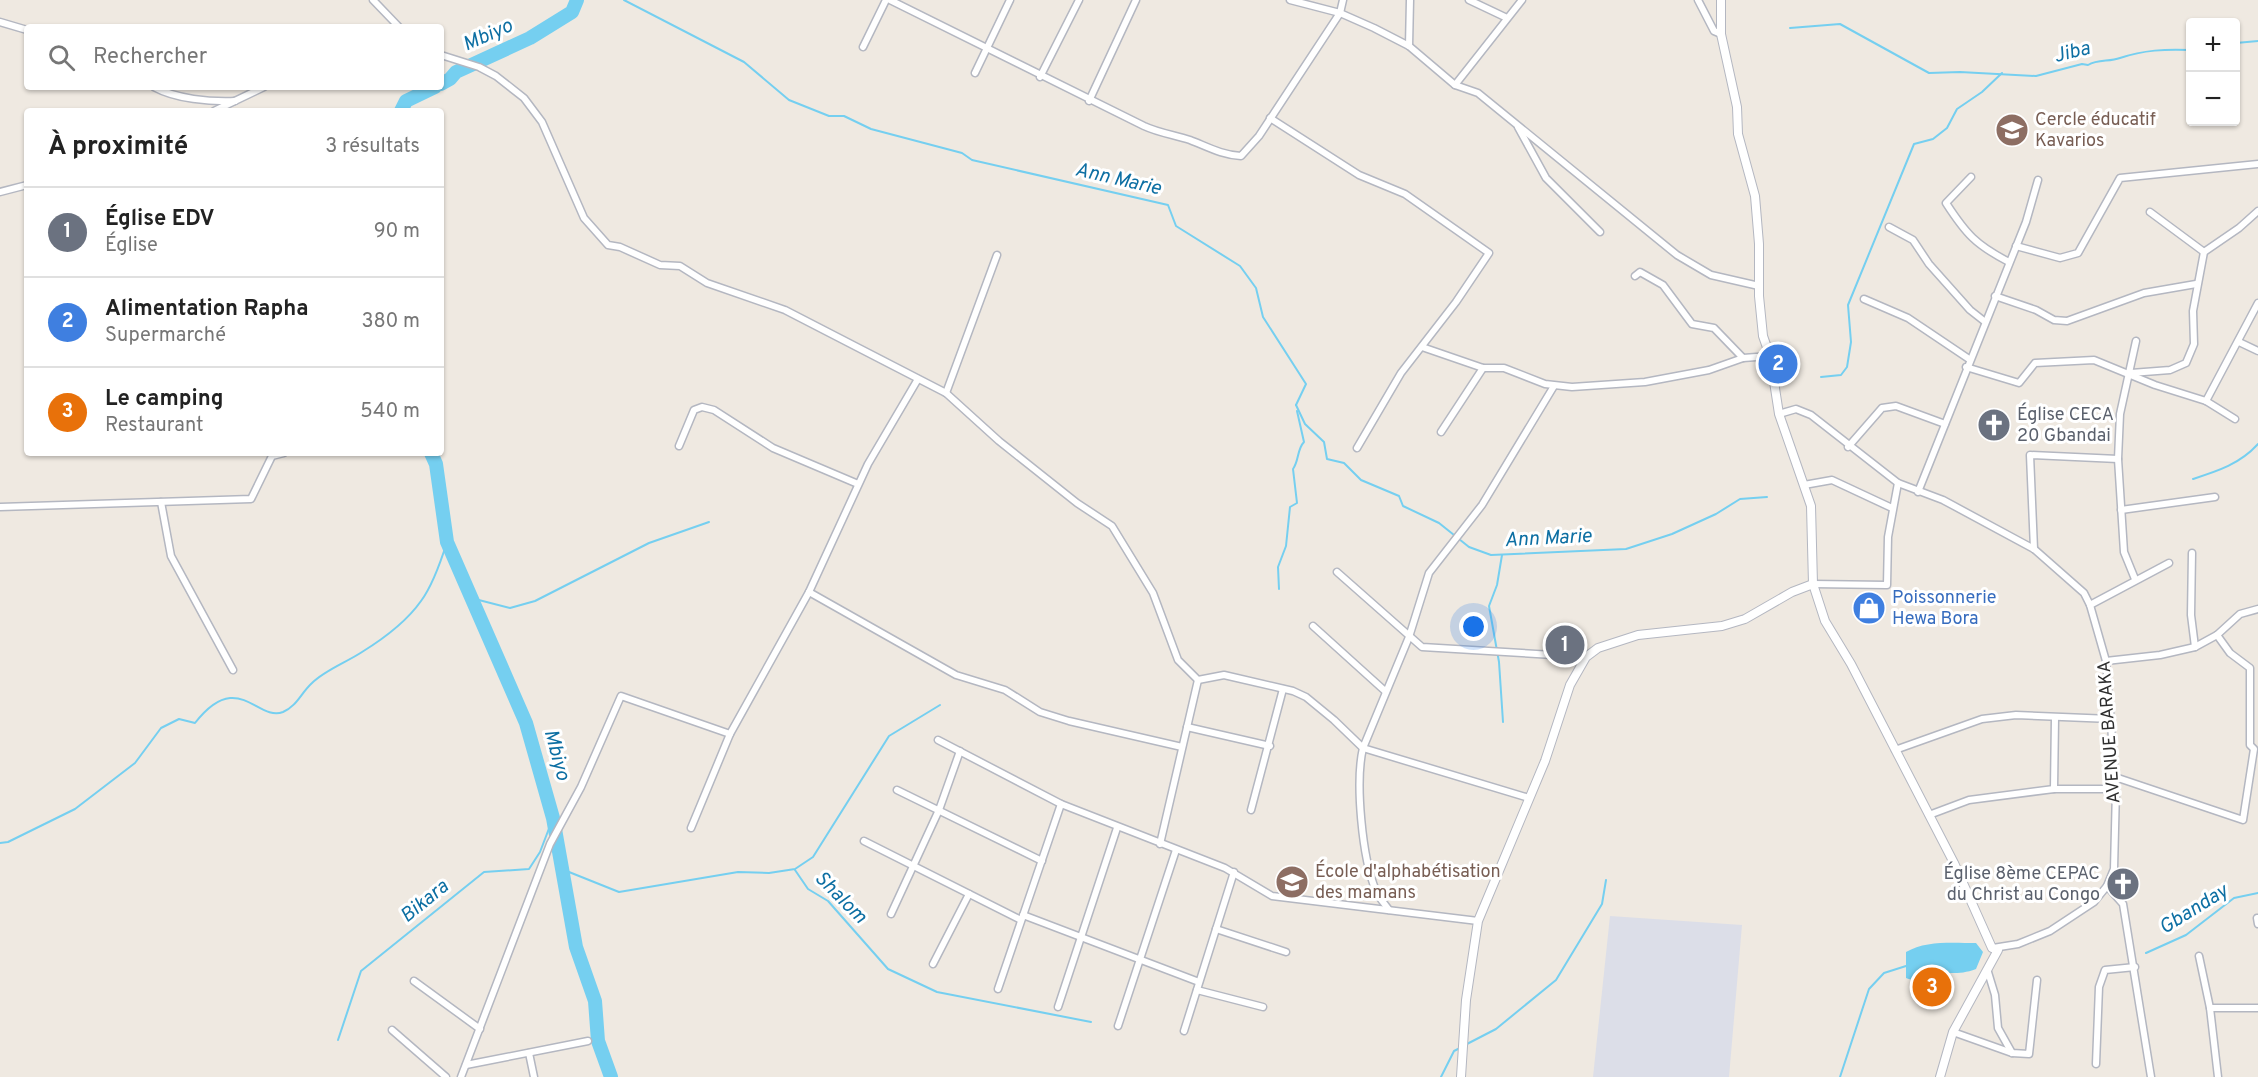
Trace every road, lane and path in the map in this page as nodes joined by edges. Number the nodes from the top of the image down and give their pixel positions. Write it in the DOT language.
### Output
graph roads {
  1 [pos="373,0"];
  2 [pos="885,0"];
  3 [pos="890,0"];
  4 [pos="1010,0"];
  5 [pos="1079,0"];
  6 [pos="1136,0"];
  7 [pos="1290,0"];
  8 [pos="1343,0"];
  9 [pos="1410,0"];
  10 [pos="1469,0"];
  11 [pos="1521,0"];
  12 [pos="1698,0"];
  13 [pos="1721,0"];
  14 [pos="1340,13"];
  15 [pos="1507,18"];
  16 [pos="0,22"];
  17 [pos="396,24"];
  18 [pos="24,29"];
  19 [pos="1721,34"];
  20 [pos="1408,46"];
  21 [pos="863,47"];
  22 [pos="988,49"];
  23 [pos="444,56"];
  24 [pos="975,73"];
  25 [pos="1040,76"];
  26 [pos="1455,85"];
  27 [pos="160,90"];
  28 [pos="258,90"];
  29 [pos="235,101"];
  30 [pos="1089,101"];
  31 [pos="220,108"];
  32 [pos="1270,118"];
  33 [pos="1516,124"];
  34 [pos="2258,164"];
  35 [pos="1971,177"];
  36 [pos="2038,180"];
  37 [pos="24,186"];
  38 [pos="0,192"];
  39 [pos="2258,211"];
  40 [pos="2150,212"];
  41 [pos="1889,227"];
  42 [pos="1600,232"];
  43 [pos="2016,246"];
  44 [pos="2204,252"];
  45 [pos="997,255"];
  46 [pos="2009,262"];
  47 [pos="1635,276"];
  48 [pos="2196,284"];
  49 [pos="1759,286"];
  50 [pos="1995,296"];
  51 [pos="1864,299"];
  52 [pos="2258,303"];
  53 [pos="1984,321"];
  54 [pos="2136,341"];
  55 [pos="2239,342"];
  56 [pos="1422,347"];
  57 [pos="2258,351"];
  58 [pos="1770,356"];
  59 [pos="1743,358"];
  60 [pos="1969,359"];
  61 [pos="1966,367"];
  62 [pos="1483,368"];
  63 [pos="2130,373"];
  64 [pos="918,379"];
  65 [pos="1554,386"];
  66 [pos="946,393"];
  67 [pos="2206,401"];
  68 [pos="1779,414"];
  69 [pos="2235,419"];
  70 [pos="1946,424"];
  71 [pos="1441,432"];
  72 [pos="679,446"];
  73 [pos="1848,447"];
  74 [pos="1357,448"];
  75 [pos="272,456"];
  76 [pos="2118,459"];
  77 [pos="1898,483"];
  78 [pos="858,484"];
  79 [pos="1804,485"];
  80 [pos="1918,492"];
  81 [pos="2215,497"];
  82 [pos="161,502"];
  83 [pos="0,507"];
  84 [pos="1892,508"];
  85 [pos="2121,510"];
  86 [pos="2034,549"];
  87 [pos="2192,553"];
  88 [pos="2169,562"];
  89 [pos="1337,572"];
  90 [pos="2135,579"];
  91 [pos="1813,584"];
  92 [pos="809,592"];
  93 [pos="2090,605"];
  94 [pos="2258,609"];
  95 [pos="1313,626"];
  96 [pos="2217,635"];
  97 [pos="1408,637"];
  98 [pos="2195,647"];
  99 [pos="1586,657"];
  100 [pos="2106,661"];
  101 [pos="233,670"];
  102 [pos="1198,680"];
  103 [pos="1283,689"];
  104 [pos="1385,691"];
  105 [pos="2055,718"];
  106 [pos="2111,719"];
  107 [pos="1187,727"];
  108 [pos="730,734"];
  109 [pos="938,740"];
  110 [pos="1270,746"];
  111 [pos="1182,747"];
  112 [pos="1363,748"];
  113 [pos="2256,749"];
  114 [pos="1895,750"];
  115 [pos="960,751"];
  116 [pos="2115,777"];
  117 [pos="2054,789"];
  118 [pos="2116,789"];
  119 [pos="897,790"];
  120 [pos="1528,798"];
  121 [pos="1061,804"];
  122 [pos="939,810"];
  123 [pos="1251,810"];
  124 [pos="1929,815"];
  125 [pos="691,828"];
  126 [pos="1117,828"];
  127 [pos="864,841"];
  128 [pos="1160,844"];
  129 [pos="1176,850"];
  130 [pos="1042,861"];
  131 [pos="914,867"];
  132 [pos="1234,872"];
  133 [pos="2107,886"];
  134 [pos="969,894"];
  135 [pos="1389,910"];
  136 [pos="891,914"];
  137 [pos="1022,917"];
  138 [pos="1478,921"];
  139 [pos="1216,929"];
  140 [pos="1080,939"];
  141 [pos="1992,948"];
  142 [pos="1286,952"];
  143 [pos="2199,956"];
  144 [pos="1140,961"];
  145 [pos="933,964"];
  146 [pos="2135,967"];
  147 [pos="1988,972"];
  148 [pos="2037,980"];
  149 [pos="414,981"];
  150 [pos="1200,982"];
  151 [pos="998,989"];
  152 [pos="1197,990"];
  153 [pos="1058,1007"];
  154 [pos="1263,1007"];
  155 [pos="2210,1008"];
  156 [pos="2258,1008"];
  157 [pos="1118,1026"];
  158 [pos="480,1029"];
  159 [pos="392,1030"];
  160 [pos="1184,1031"];
  161 [pos="1953,1032"];
  162 [pos="588,1041"];
  163 [pos="529,1053"];
  164 [pos="2012,1053"];
  165 [pos="2097,1064"];
  166 [pos="466,1065"];
  167 [pos="446,1077"];
  168 [pos="461,1077"];
  169 [pos="534,1077"];
  170 [pos="1461,1077"];
  171 [pos="1940,1077"];
  172 [pos="2151,1077"];
  173 [pos="2218,1077"];
  1 -- 17 [label="street"];
  2 -- 21 [label="street"];
  3 -- 22 [label="street"];
  4 -- 22 [label="street"];
  5 -- 25 [label="street"];
  6 -- 30 [label="street"];
  7 -- 14 [label="street"];
  8 -- 14 [label="street"];
  9 -- 20 [label="street"];
  10 -- 15 [label="street"];
  11 -- 15 [label="street"];
  12 -- 19 [label="street"];
  13 -- 19 [label="street"];
  14 -- 20 [label="street"];
  14 -- 32 [label="street"];
  15 -- 26 [label="street"];
  16 -- 18 [label="street"];
  19 -- 49 [label="street"];
  20 -- 26 [label="street"];
  22 -- 24 [label="street"];
  22 -- 25 [label="street"];
  23 -- 64 [label="street"];
  25 -- 30 [label="street"];
  26 -- 33 [label="street"];
  27 -- 29 [label="street"];
  28 -- 29 [label="street"];
  29 -- 31 [label="street"];
  30 -- 32 [label="street"];
  32 -- 56 [label="street"];
  33 -- 42 [label="street"];
  33 -- 49 [label="street"];
  34 -- 43 [label="street"];
  35 -- 46 [label="street"];
  36 -- 43 [label="street"];
  37 -- 38 [label="street"];
  39 -- 44 [label="street"];
  40 -- 44 [label="street"];
  41 -- 53 [label="street"];
  43 -- 46 [label="street"];
  44 -- 48 [label="street"];
  45 -- 66 [label="street"];
  46 -- 50 [label="street"];
  47 -- 59 [label="street"];
  48 -- 50 [label="street"];
  48 -- 63 [label="street"];
  49 -- 58 [label="street"];
  50 -- 53 [label="street"];
  51 -- 60 [label="street"];
  52 -- 55 [label="street"];
  53 -- 60 [label="street"];
  54 -- 63 [label="street"];
  55 -- 57 [label="street"];
  55 -- 67 [label="street"];
  56 -- 62 [label="street"];
  56 -- 74 [label="street"];
  58 -- 59 [label="street"];
  58 -- 68 [label="street"];
  59 -- 65 [label="street"];
  60 -- 61 [label="street"];
  61 -- 63 [label="street"];
  61 -- 70 [label="street"];
  62 -- 65 [label="street"];
  62 -- 71 [label="street"];
  63 -- 67 [label="street"];
  63 -- 76 [label="street"];
  64 -- 66 [label="street"];
  64 -- 78 [label="street"];
  65 -- 97 [label="street"];
  66 -- 102 [label="street"];
  67 -- 69 [label="street"];
  68 -- 73 [label="street, AVENUE BARAKA"];
  68 -- 79 [label="street"];
  70 -- 73 [label="street"];
  70 -- 80 [label="street"];
  72 -- 78 [label="street"];
  73 -- 77 [label="street, AVENUE BARAKA"];
  75 -- 82 [label="street"];
  76 -- 85 [label="street"];
  76 -- 86 [label="street"];
  77 -- 80 [label="street, AVENUE BARAKA"];
  77 -- 84 [label="street"];
  78 -- 92 [label="street"];
  79 -- 84 [label="street"];
  79 -- 91 [label="street"];
  80 -- 86 [label="street, AVENUE BARAKA"];
  81 -- 85 [label="street"];
  82 -- 83 [label="street"];
  82 -- 101 [label="street"];
  84 -- 91 [label="street"];
  85 -- 90 [label="street"];
  86 -- 93 [label="street, AVENUE BARAKA"];
  87 -- 98 [label="street"];
  88 -- 90 [label="street"];
  89 -- 97 [label="street"];
  90 -- 93 [label="street"];
  91 -- 99 [label="street"];
  91 -- 114 [label="street"];
  92 -- 108 [label="street"];
  92 -- 111 [label="street"];
  93 -- 100 [label="street, AVENUE BARAKA"];
  94 -- 96 [label="street"];
  95 -- 104 [label="street"];
  96 -- 98 [label="street"];
  96 -- 113 [label="street"];
  97 -- 99 [label="street"];
  97 -- 104 [label="street"];
  98 -- 100 [label="street"];
  99 -- 120 [label="street"];
  100 -- 106 [label="street, AVENUE BARAKA"];
  102 -- 103 [label="street"];
  102 -- 107 [label="street"];
  103 -- 110 [label="street"];
  103 -- 112 [label="street"];
  104 -- 112 [label="street"];
  105 -- 106 [label="street"];
  105 -- 114 [label="street"];
  105 -- 117 [label="street"];
  106 -- 116 [label="street, AVENUE BARAKA"];
  107 -- 110 [label="street"];
  107 -- 111 [label="street"];
  108 -- 125 [label="street"];
  108 -- 158 [label="street"];
  109 -- 115 [label="street"];
  110 -- 123 [label="street"];
  111 -- 128 [label="street"];
  112 -- 120 [label="street"];
  112 -- 135 [label="street"];
  113 -- 116 [label="street"];
  114 -- 124 [label="street"];
  115 -- 121 [label="street"];
  115 -- 122 [label="street"];
  116 -- 118 [label="street, AVENUE BARAKA"];
  117 -- 118 [label="street"];
  117 -- 124 [label="street"];
  118 -- 133 [label="street, AVENUE BARAKA"];
  119 -- 122 [label="street"];
  120 -- 138 [label="street"];
  121 -- 126 [label="street"];
  121 -- 130 [label="street"];
  122 -- 130 [label="street"];
  122 -- 131 [label="street"];
  124 -- 141 [label="street"];
  126 -- 128 [label="street"];
  126 -- 140 [label="street"];
  127 -- 131 [label="street"];
  128 -- 129 [label="street"];
  129 -- 132 [label="street"];
  129 -- 144 [label="street"];
  130 -- 137 [label="street"];
  131 -- 134 [label="street"];
  131 -- 136 [label="street"];
  132 -- 135 [label="street"];
  132 -- 139 [label="street"];
  133 -- 141 [label="street"];
  133 -- 146 [label="street"];
  134 -- 137 [label="street"];
  134 -- 145 [label="street"];
  135 -- 138 [label="street"];
  137 -- 140 [label="street"];
  137 -- 151 [label="street"];
  138 -- 170 [label="street"];
  139 -- 142 [label="street"];
  139 -- 150 [label="street"];
  140 -- 144 [label="street"];
  140 -- 153 [label="street"];
  141 -- 147 [label="street"];
  143 -- 155 [label="street"];
  144 -- 150 [label="street"];
  144 -- 157 [label="street"];
  146 -- 165 [label="street"];
  146 -- 172 [label="street"];
  147 -- 161 [label="street"];
  147 -- 164 [label="street"];
  148 -- 164 [label="street"];
  149 -- 158 [label="street"];
  150 -- 152 [label="street"];
  152 -- 154 [label="street"];
  152 -- 160 [label="street"];
  155 -- 156 [label="street"];
  155 -- 173 [label="street"];
  158 -- 166 [label="street"];
  159 -- 167 [label="street"];
  161 -- 164 [label="street"];
  161 -- 171 [label="street"];
  162 -- 163 [label="street"];
  163 -- 166 [label="street"];
  163 -- 169 [label="street"];
  166 -- 168 [label="street"];
}
